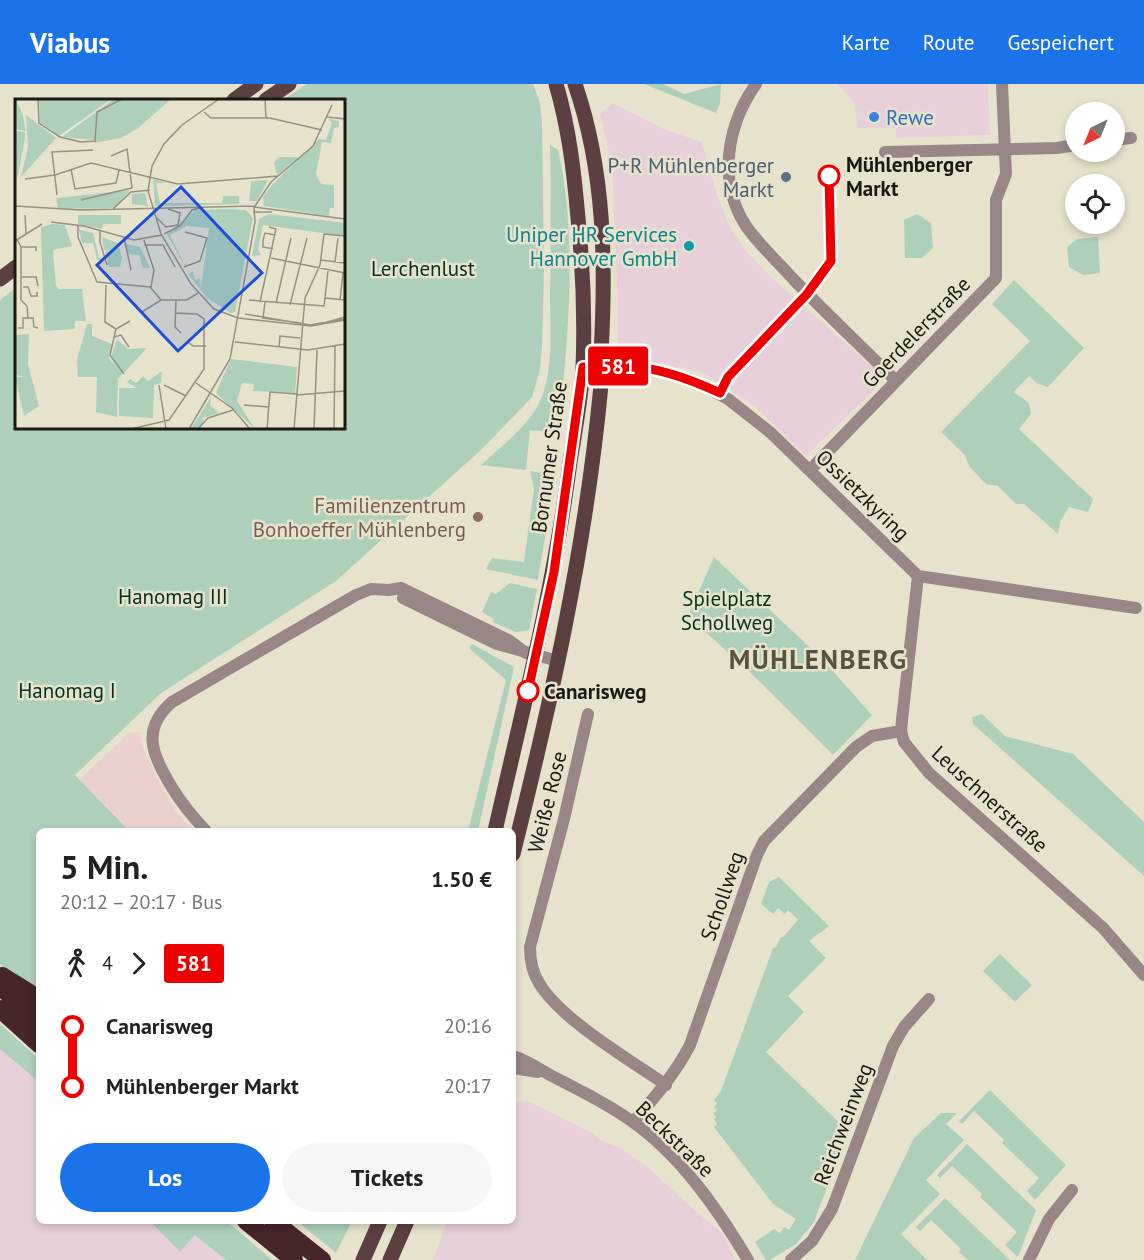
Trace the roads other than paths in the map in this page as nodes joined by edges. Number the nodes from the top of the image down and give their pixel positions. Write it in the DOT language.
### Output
graph roads {
  1 [pos="256,84"];
  2 [pos="290,84"];
  3 [pos="556,84"];
  4 [pos="575,84"];
  5 [pos="756,84"];
  6 [pos="1002,90"];
  7 [pos="235,99"];
  8 [pos="268,99"];
  9 [pos="1131,138"];
  10 [pos="1125,139"];
  11 [pos="1065,147"];
  12 [pos="1005,150"];
  13 [pos="885,152"];
  14 [pos="15,268"];
  15 [pos="0,279"];
  16 [pos="807,294"];
  17 [pos="583,367"];
  18 [pos="600,367"];
  19 [pos="896,381"];
  20 [pos="720,393"];
  21 [pos="810,470"];
  22 [pos="918,576"];
  23 [pos="1136,608"];
  24 [pos="531,654"];
  25 [pos="558,661"];
  26 [pos="588,714"];
  27 [pos="902,731"];
  28 [pos="203,828"];
  29 [pos="496,828"];
  30 [pos="516,841"];
  31 [pos="0,974"];
  32 [pos="1144,975"];
  33 [pos="0,986"];
  34 [pos="36,997"];
  35 [pos="929,999"];
  36 [pos="0,1009"];
  37 [pos="36,1019"];
  38 [pos="36,1041"];
  39 [pos="516,1058"];
  40 [pos="516,1068"];
  41 [pos="549,1074"];
  42 [pos="666,1085"];
  43 [pos="633,1122"];
  44 [pos="1072,1190"];
  45 [pos="250,1224"];
  46 [pos="277,1224"];
  47 [pos="282,1224"];
  48 [pos="379,1224"];
  49 [pos="407,1224"];
  50 [pos="320,1258"];
  51 [pos="294,1260"];
  52 [pos="363,1260"];
  53 [pos="390,1260"];
  54 [pos="748,1260"];
  55 [pos="791,1260"];
  56 [pos="1029,1260"];
  1 -- 7 [label="main road"];
  2 -- 8 [label="main road"];
  3 -- 17 [label="main road, Bornumer Straße"];
  4 -- 18 [label="main road, Bornumer Straße"];
  5 -- 16 [label="street"];
  6 -- 12 [label="street, Goerdelerstraße"];
  9 -- 10 [label="street"];
  11 -- 12 [label="street"];
  12 -- 13 [label="street"];
  12 -- 19 [label="street, Goerdelerstraße"];
  14 -- 15 [label="main road"];
  16 -- 19 [label="street"];
  16 -- 20 [label="street"];
  17 -- 18 [label="street, Ossietzkyring"];
  17 -- 24 [label="main road, Bornumer Straße"];
  18 -- 20 [label="street, Ossietzkyring"];
  18 -- 25 [label="main road, Bornumer Straße"];
  19 -- 21 [label="street, Goerdelerstraße"];
  20 -- 21 [label="street, Ossietzkyring"];
  21 -- 22 [label="street, Ossietzkyring"];
  22 -- 23 [label="street"];
  22 -- 27 [label="street"];
  24 -- 25 [label="street"];
  24 -- 28 [label="street"];
  24 -- 29 [label="main road, Bornumer Straße"];
  25 -- 30 [label="main road, Bornumer Straße"];
  26 -- 42 [label="street, Weiße Rose"];
  27 -- 32 [label="street, Leuschnerstraße"];
  27 -- 42 [label="street, Schollweg"];
  31 -- 34 [label="highway"];
  33 -- 37 [label="highway"];
  35 -- 55 [label="street, Reichweinweg"];
  36 -- 38 [label="highway"];
  39 -- 41 [label="street, Beckstraße"];
  40 -- 41 [label="street, Beckstraße"];
  41 -- 43 [label="street, Beckstraße"];
  42 -- 43 [label="street, Schollweg"];
  43 -- 54 [label="street, Beckstraße"];
  44 -- 56 [label="street"];
  45 -- 51 [label="highway"];
  46 -- 50 [label="highway"];
  47 -- 50 [label="highway"];
  48 -- 52 [label="main road"];
  49 -- 53 [label="main road"];
}
